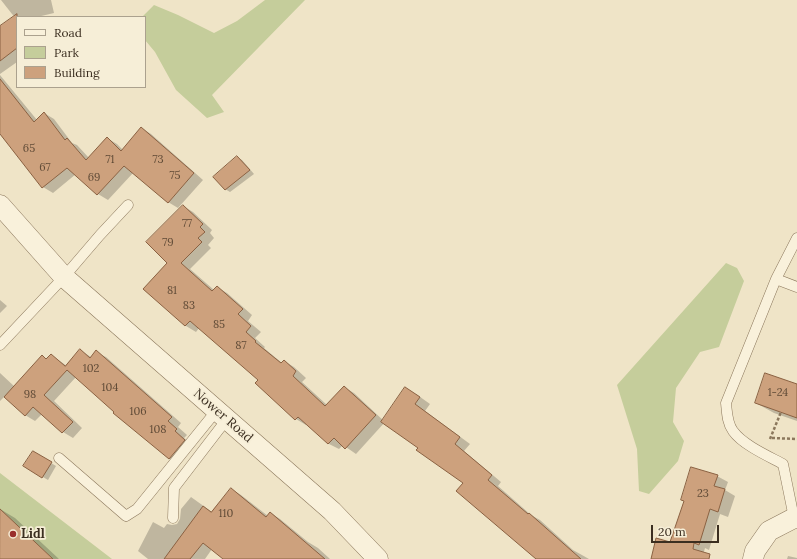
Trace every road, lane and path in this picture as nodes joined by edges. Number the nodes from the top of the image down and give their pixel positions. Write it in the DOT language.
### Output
graph roads {
  1 [pos="0,204"];
  2 [pos="128,205"];
  3 [pos="797,238"];
  4 [pos="64,277"];
  5 [pos="776,279"];
  6 [pos="797,286"];
  7 [pos="0,345"];
  8 [pos="781,412"];
  9 [pos="222,414"];
  10 [pos="771,438"];
  11 [pos="797,439"];
  12 [pos="765,455"];
  13 [pos="59,458"];
  14 [pos="173,518"];
  15 [pos="796,518"];
  16 [pos="378,559"];
  17 [pos="753,559"];
  1 -- 4 [label="street, Nower Road"];
  2 -- 4 [label="lane"];
  3 -- 5 [label="lane"];
  4 -- 7 [label="lane"];
  4 -- 9 [label="street, Nower Road"];
  5 -- 6 [label="lane"];
  5 -- 12 [label="lane"];
  8 -- 10 [label="path"];
  9 -- 13 [label="lane"];
  9 -- 14 [label="lane"];
  9 -- 16 [label="street, Nower Road"];
  10 -- 11 [label="path"];
  10 -- 12 [label="path"];
  12 -- 15 [label="lane"];
  15 -- 17 [label="street"];
}
